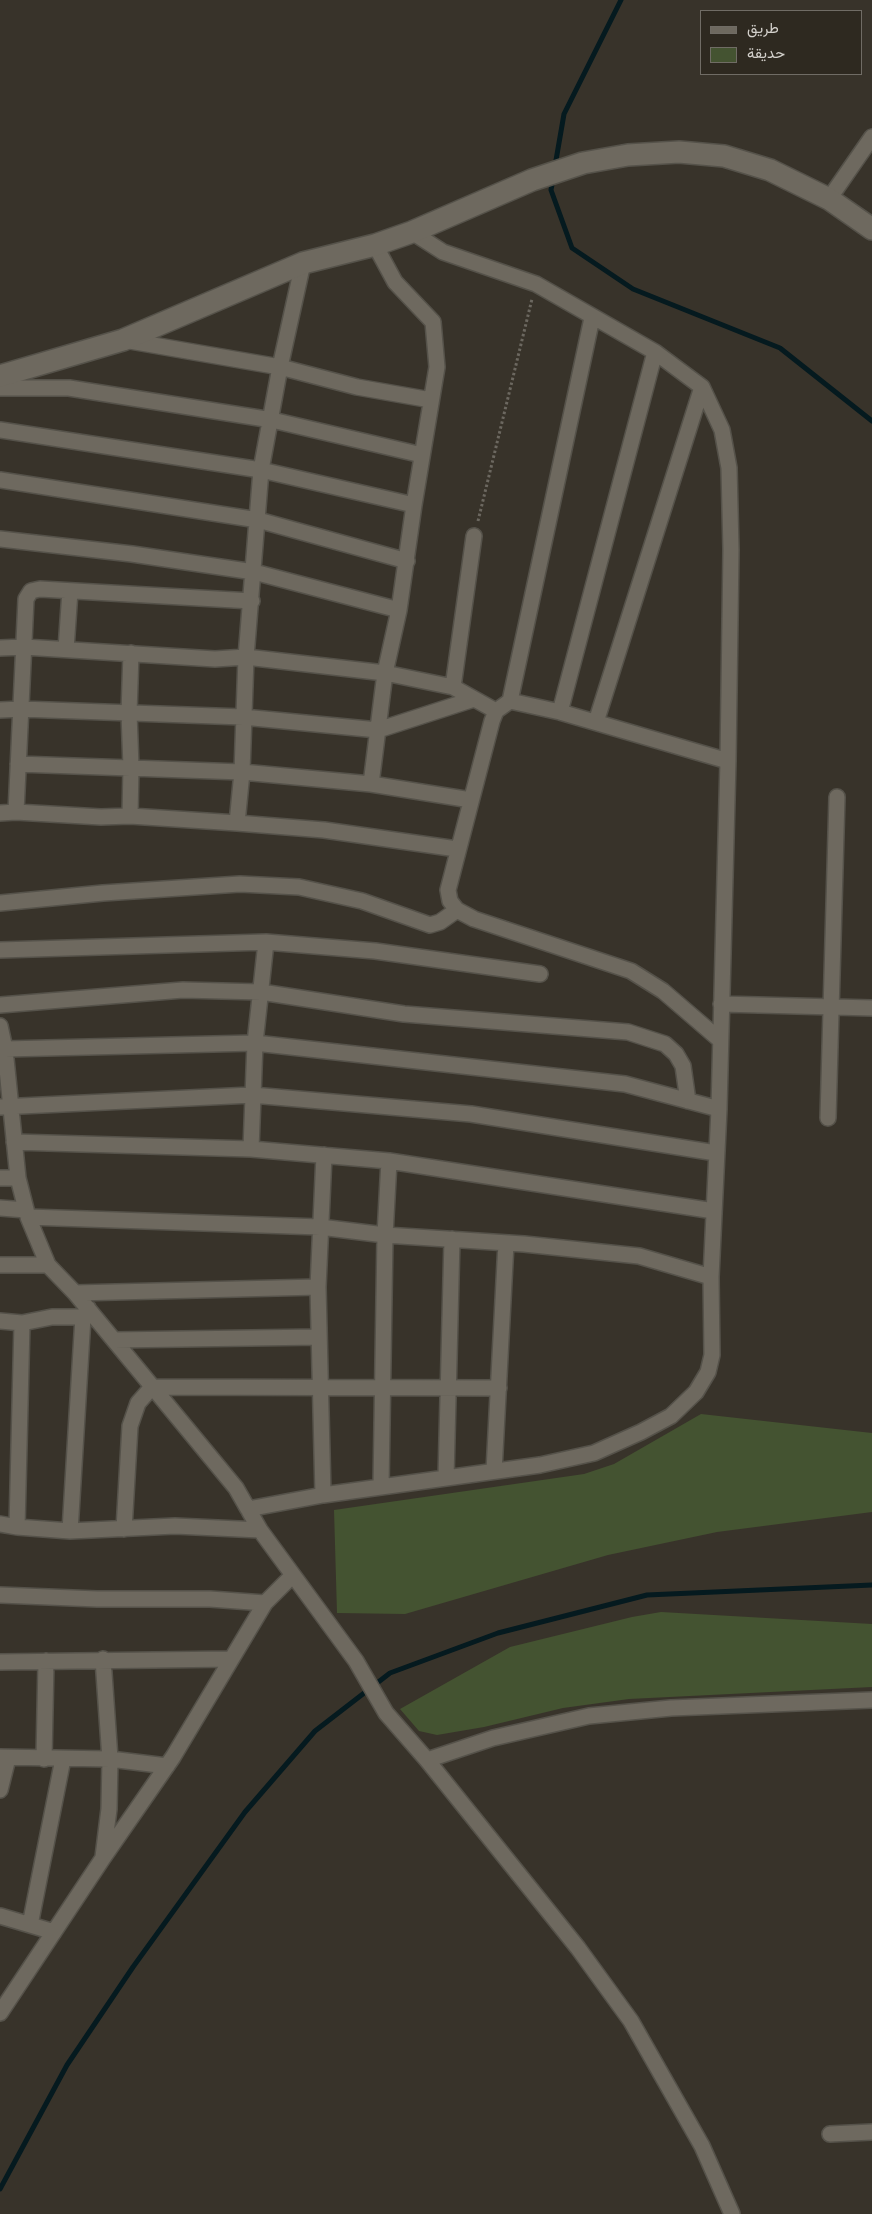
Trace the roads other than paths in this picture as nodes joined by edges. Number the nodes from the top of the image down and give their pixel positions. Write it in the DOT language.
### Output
graph roads {
  1 [pos="872,137"];
  2 [pos="829,199"];
  3 [pos="872,229"];
  4 [pos="412,232"];
  5 [pos="375,245"];
  6 [pos="303,262"];
  7 [pos="592,318"];
  8 [pos="123,340"];
  9 [pos="654,352"];
  10 [pos="280,367"];
  11 [pos="0,376"];
  12 [pos="0,388"];
  13 [pos="702,388"];
  14 [pos="431,400"];
  15 [pos="272,420"];
  16 [pos="0,430"];
  17 [pos="422,455"];
  18 [pos="261,470"];
  19 [pos="0,480"];
  20 [pos="414,504"];
  21 [pos="258,520"];
  22 [pos="474,536"];
  23 [pos="0,539"];
  24 [pos="407,561"];
  25 [pos="254,572"];
  26 [pos="70,591"];
  27 [pos="252,601"];
  28 [pos="399,610"];
  29 [pos="24,646"];
  30 [pos="0,648"];
  31 [pos="66,649"];
  32 [pos="132,653"];
  33 [pos="246,657"];
  34 [pos="385,673"];
  35 [pos="453,687"];
  36 [pos="474,699"];
  37 [pos="510,701"];
  38 [pos="21,708"];
  39 [pos="0,710"];
  40 [pos="496,711"];
  41 [pos="560,712"];
  42 [pos="129,713"];
  43 [pos="243,717"];
  44 [pos="596,722"];
  45 [pos="378,730"];
  46 [pos="728,761"];
  47 [pos="18,764"];
  48 [pos="131,768"];
  49 [pos="242,772"];
  50 [pos="371,784"];
  51 [pos="837,797"];
  52 [pos="470,800"];
  53 [pos="16,812"];
  54 [pos="0,813"];
  55 [pos="130,816"];
  56 [pos="237,823"];
  57 [pos="458,849"];
  58 [pos="0,903"];
  59 [pos="457,910"];
  60 [pos="266,942"];
  61 [pos="0,950"];
  62 [pos="540,974"];
  63 [pos="261,992"];
  64 [pos="721,1004"];
  65 [pos="0,1005"];
  66 [pos="830,1007"];
  67 [pos="872,1008"];
  68 [pos="0,1026"];
  69 [pos="720,1040"];
  70 [pos="255,1043"];
  71 [pos="5,1049"];
  72 [pos="252,1095"];
  73 [pos="688,1101"];
  74 [pos="5,1107"];
  75 [pos="719,1109"];
  76 [pos="828,1118"];
  77 [pos="14,1142"];
  78 [pos="251,1149"];
  79 [pos="716,1153"];
  80 [pos="324,1155"];
  81 [pos="389,1161"];
  82 [pos="0,1178"];
  83 [pos="18,1178"];
  84 [pos="0,1208"];
  85 [pos="714,1211"];
  86 [pos="27,1213"];
  87 [pos="320,1227"];
  88 [pos="385,1235"];
  89 [pos="452,1239"];
  90 [pos="506,1243"];
  91 [pos="0,1265"];
  92 [pos="48,1265"];
  93 [pos="711,1277"];
  94 [pos="318,1287"];
  95 [pos="75,1293"];
  96 [pos="85,1313"];
  97 [pos="0,1321"];
  98 [pos="22,1323"];
  99 [pos="319,1337"];
  100 [pos="114,1340"];
  101 [pos="152,1387"];
  102 [pos="320,1388"];
  103 [pos="383,1388"];
  104 [pos="448,1388"];
  105 [pos="499,1388"];
  106 [pos="494,1471"];
  107 [pos="446,1478"];
  108 [pos="381,1487"];
  109 [pos="323,1495"];
  110 [pos="248,1509"];
  111 [pos="0,1524"];
  112 [pos="18,1527"];
  113 [pos="124,1529"];
  114 [pos="260,1530"];
  115 [pos="70,1531"];
  116 [pos="292,1576"];
  117 [pos="0,1595"];
  118 [pos="265,1603"];
  119 [pos="231,1659"];
  120 [pos="103,1660"];
  121 [pos="46,1661"];
  122 [pos="0,1662"];
  123 [pos="872,1700"];
  124 [pos="4,1757"];
  125 [pos="44,1759"];
  126 [pos="63,1759"];
  127 [pos="110,1759"];
  128 [pos="427,1760"];
  129 [pos="167,1766"];
  130 [pos="0,1790"];
  131 [pos="103,1858"];
  132 [pos="0,1916"];
  133 [pos="30,1925"];
  134 [pos="54,1932"];
  135 [pos="1,2009"];
  136 [pos="872,2132"];
  137 [pos="830,2134"];
  138 [pos="732,2214"];
  1 -- 2 [label="street"];
  2 -- 3 [label="street"];
  2 -- 4 [label="street"];
  4 -- 5 [label="street"];
  4 -- 7 [label="street"];
  5 -- 6 [label="street"];
  5 -- 14 [label="street"];
  6 -- 8 [label="street"];
  6 -- 10 [label="street"];
  7 -- 9 [label="street"];
  7 -- 37 [label="street"];
  8 -- 10 [label="street"];
  8 -- 11 [label="street"];
  9 -- 13 [label="street"];
  9 -- 41 [label="street"];
  10 -- 14 [label="street"];
  10 -- 15 [label="street"];
  12 -- 15 [label="street"];
  13 -- 44 [label="street"];
  13 -- 46 [label="street"];
  14 -- 17 [label="street"];
  15 -- 17 [label="street"];
  15 -- 18 [label="street"];
  16 -- 18 [label="street"];
  17 -- 20 [label="street"];
  18 -- 20 [label="street"];
  18 -- 21 [label="street"];
  19 -- 21 [label="street"];
  20 -- 24 [label="street"];
  21 -- 24 [label="street"];
  21 -- 25 [label="street"];
  22 -- 35 [label="street"];
  23 -- 25 [label="street"];
  24 -- 28 [label="street"];
  25 -- 27 [label="street"];
  25 -- 28 [label="street"];
  26 -- 27 [label="street"];
  26 -- 29 [label="street"];
  26 -- 31 [label="street"];
  27 -- 33 [label="street"];
  28 -- 34 [label="street"];
  29 -- 30 [label="street"];
  29 -- 31 [label="street"];
  29 -- 38 [label="street"];
  31 -- 32 [label="street"];
  32 -- 33 [label="street"];
  32 -- 42 [label="street"];
  33 -- 34 [label="street"];
  33 -- 43 [label="street"];
  34 -- 35 [label="street"];
  34 -- 45 [label="street"];
  35 -- 36 [label="street"];
  36 -- 40 [label="street"];
  36 -- 45 [label="street"];
  37 -- 40 [label="street"];
  37 -- 41 [label="street"];
  38 -- 39 [label="street"];
  38 -- 42 [label="street"];
  38 -- 47 [label="street"];
  40 -- 52 [label="street"];
  41 -- 44 [label="street"];
  42 -- 43 [label="street"];
  42 -- 48 [label="street"];
  43 -- 45 [label="street"];
  43 -- 49 [label="street"];
  44 -- 46 [label="street"];
  45 -- 50 [label="street"];
  46 -- 64 [label="street"];
  47 -- 48 [label="street"];
  47 -- 53 [label="street"];
  48 -- 49 [label="street"];
  48 -- 55 [label="street"];
  49 -- 50 [label="street"];
  49 -- 56 [label="street"];
  50 -- 52 [label="street"];
  51 -- 66 [label="street"];
  52 -- 57 [label="street"];
  53 -- 54 [label="street"];
  53 -- 55 [label="street"];
  55 -- 56 [label="street"];
  56 -- 57 [label="street"];
  57 -- 59 [label="street"];
  58 -- 59 [label="street"];
  59 -- 69 [label="street"];
  60 -- 61 [label="street"];
  60 -- 62 [label="street"];
  60 -- 63 [label="street"];
  63 -- 65 [label="street"];
  63 -- 70 [label="street"];
  63 -- 73 [label="street"];
  64 -- 66 [label="street"];
  64 -- 69 [label="street"];
  66 -- 67 [label="street"];
  66 -- 76 [label="street"];
  68 -- 71 [label="street"];
  69 -- 75 [label="street"];
  70 -- 71 [label="street"];
  70 -- 72 [label="street"];
  70 -- 73 [label="street"];
  71 -- 74 [label="street"];
  72 -- 74 [label="street"];
  72 -- 78 [label="street"];
  72 -- 79 [label="street"];
  73 -- 75 [label="street"];
  74 -- 77 [label="street"];
  75 -- 79 [label="street"];
  77 -- 78 [label="street"];
  77 -- 83 [label="street"];
  78 -- 80 [label="street"];
  79 -- 85 [label="street"];
  80 -- 81 [label="street"];
  80 -- 87 [label="street"];
  81 -- 85 [label="street"];
  81 -- 88 [label="street"];
  82 -- 83 [label="street"];
  83 -- 86 [label="street"];
  84 -- 86 [label="street"];
  85 -- 93 [label="street"];
  86 -- 87 [label="street"];
  86 -- 92 [label="street"];
  87 -- 88 [label="street"];
  87 -- 94 [label="street"];
  88 -- 89 [label="street"];
  88 -- 103 [label="street"];
  89 -- 90 [label="street"];
  89 -- 104 [label="street"];
  90 -- 93 [label="street"];
  90 -- 105 [label="street"];
  91 -- 92 [label="street"];
  92 -- 95 [label="street"];
  93 -- 106 [label="street"];
  94 -- 95 [label="street"];
  94 -- 99 [label="street"];
  95 -- 96 [label="street"];
  96 -- 98 [label="street"];
  96 -- 100 [label="street"];
  96 -- 115 [label="street"];
  97 -- 98 [label="street"];
  98 -- 112 [label="street"];
  99 -- 100 [label="street"];
  99 -- 102 [label="street"];
  100 -- 101 [label="street"];
  101 -- 102 [label="street"];
  101 -- 110 [label="street"];
  101 -- 113 [label="street"];
  102 -- 103 [label="street"];
  102 -- 109 [label="street"];
  103 -- 104 [label="street"];
  103 -- 108 [label="street"];
  104 -- 105 [label="street"];
  104 -- 107 [label="street"];
  105 -- 106 [label="street"];
  106 -- 107 [label="street"];
  107 -- 108 [label="street"];
  108 -- 109 [label="street"];
  109 -- 110 [label="street"];
  110 -- 114 [label="street"];
  111 -- 112 [label="street"];
  112 -- 115 [label="street"];
  113 -- 114 [label="street"];
  113 -- 115 [label="street"];
  114 -- 116 [label="street"];
  116 -- 118 [label="street"];
  116 -- 128 [label="street"];
  117 -- 118 [label="street"];
  118 -- 119 [label="street"];
  119 -- 120 [label="street"];
  119 -- 129 [label="street"];
  120 -- 121 [label="street"];
  120 -- 127 [label="street"];
  121 -- 122 [label="street"];
  121 -- 125 [label="street"];
  123 -- 128 [label="street"];
  124 -- 125 [label="street"];
  124 -- 130 [label="street"];
  125 -- 126 [label="street"];
  126 -- 127 [label="street"];
  126 -- 133 [label="street"];
  127 -- 129 [label="street"];
  127 -- 131 [label="street"];
  128 -- 138 [label="street"];
  129 -- 131 [label="street"];
  131 -- 134 [label="street"];
  132 -- 133 [label="street"];
  133 -- 134 [label="street"];
  134 -- 135 [label="street"];
  136 -- 137 [label="street"];
}
